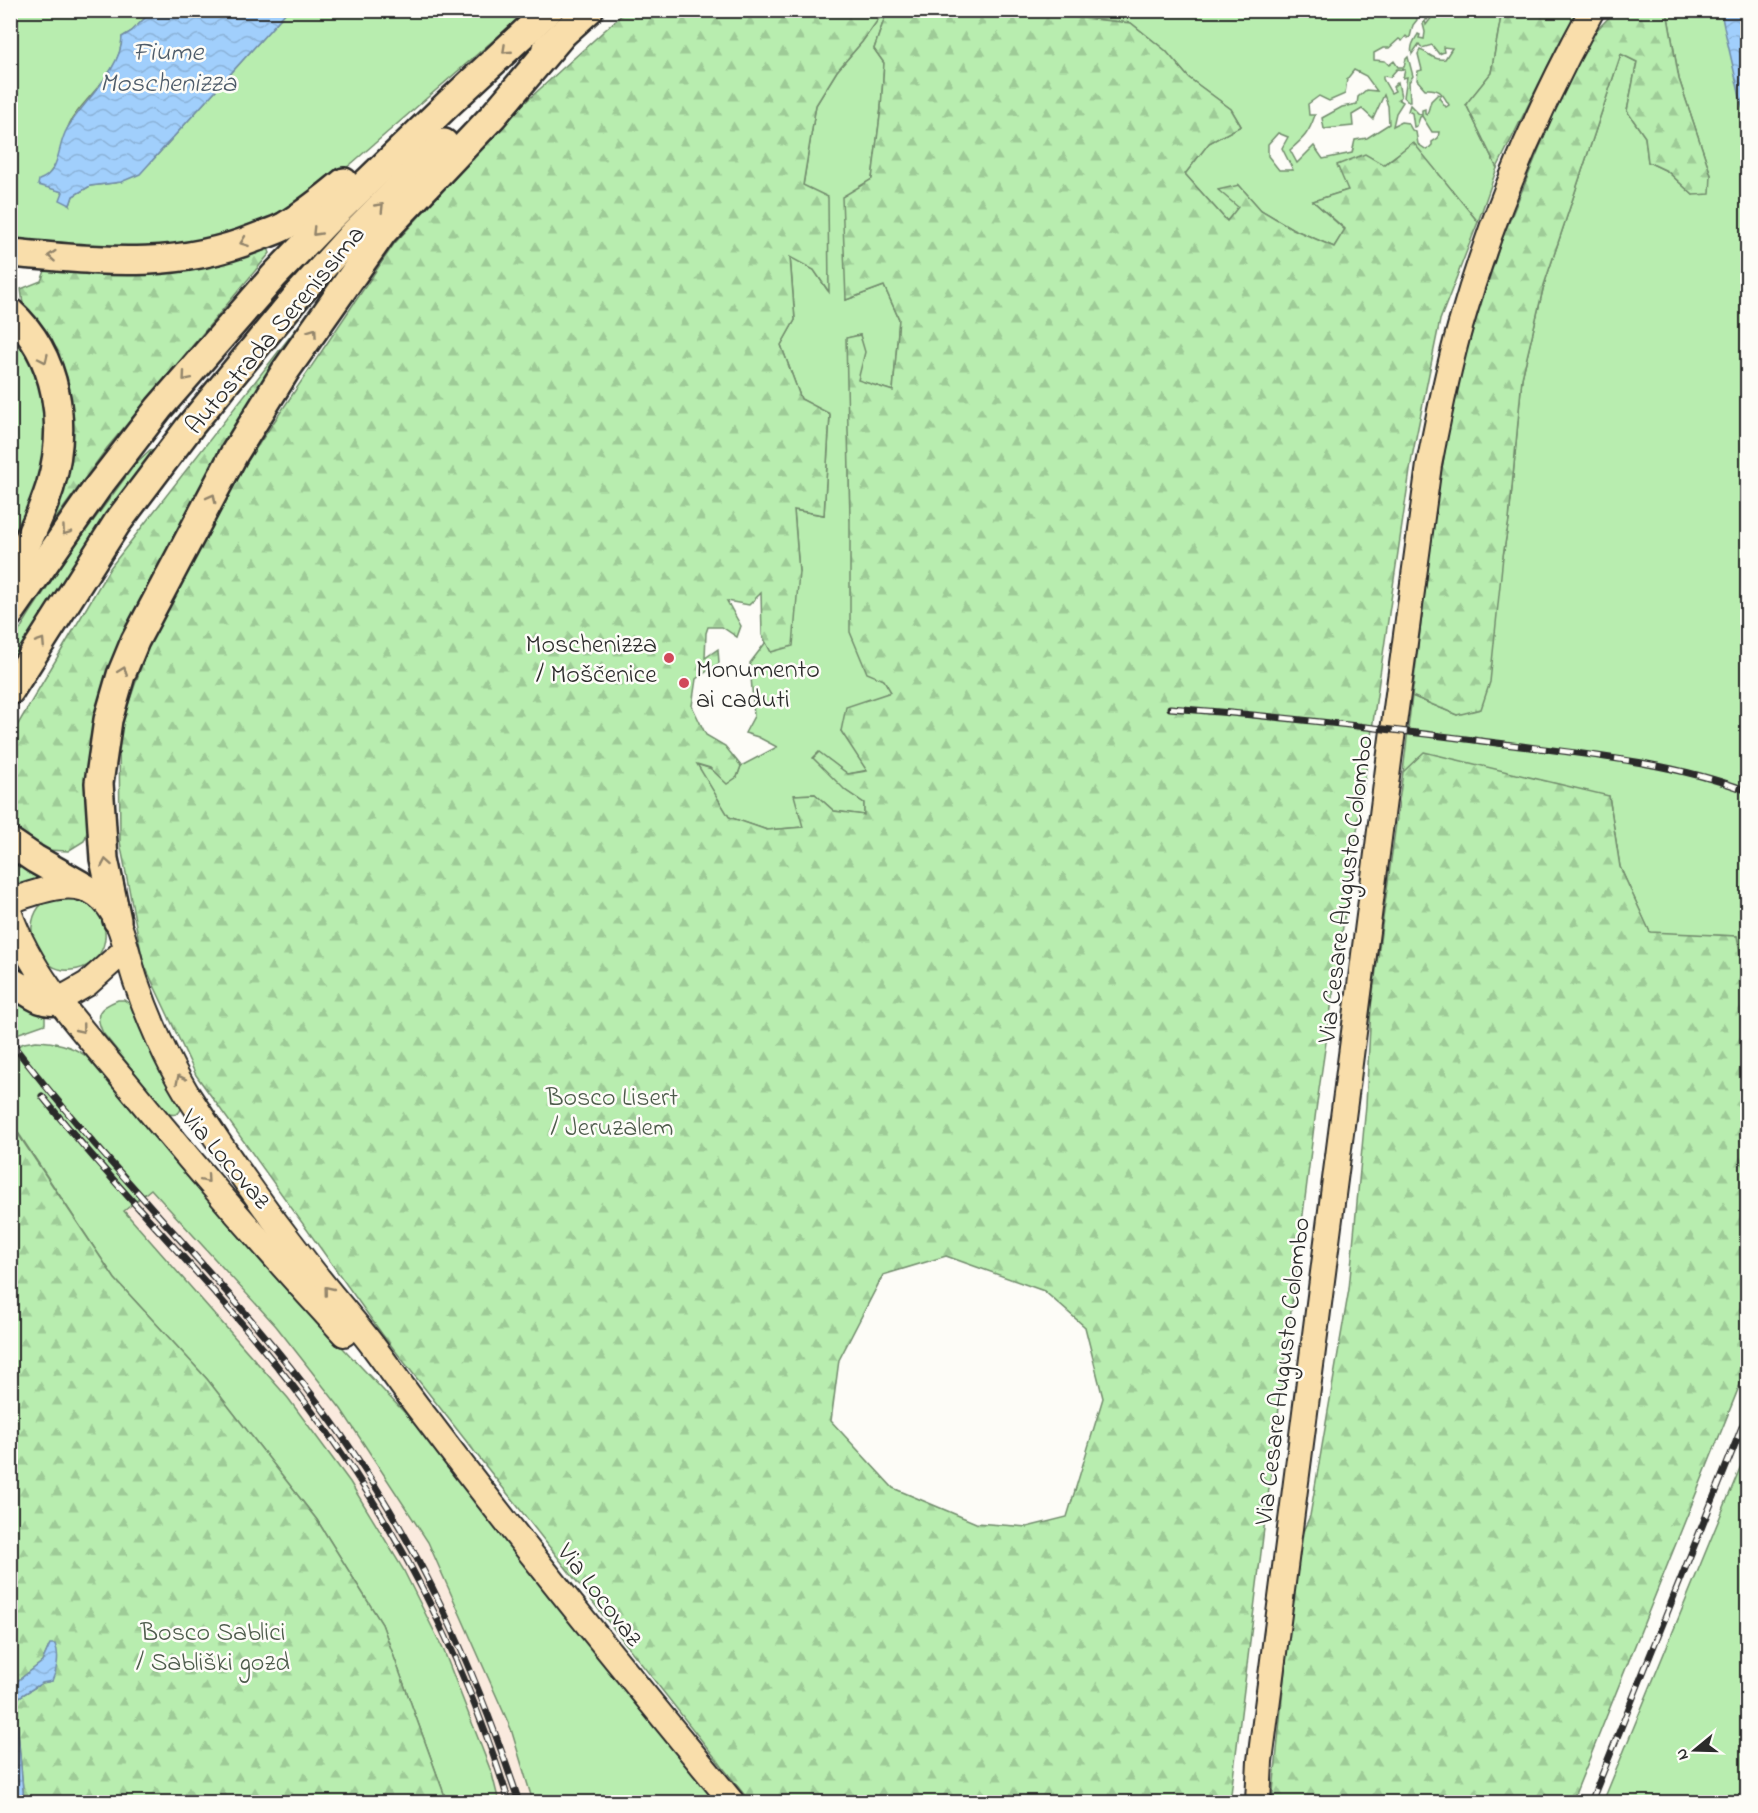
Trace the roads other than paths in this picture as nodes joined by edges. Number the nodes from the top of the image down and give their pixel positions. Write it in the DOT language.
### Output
graph roads {
  1 [pos="549,10"];
  2 [pos="588,10"];
  3 [pos="1592,10"];
  4 [pos="560,37"];
  5 [pos="448,104"];
  6 [pos="10,253"];
  7 [pos="10,312"];
  8 [pos="10,576"];
  9 [pos="10,612"];
  10 [pos="10,691"];
  11 [pos="10,842"];
  12 [pos="86,888"];
  13 [pos="10,901"];
  14 [pos="10,914"];
  15 [pos="117,920"];
  16 [pos="10,946"];
  17 [pos="125,950"];
  18 [pos="34,965"];
  19 [pos="10,981"];
  20 [pos="59,1000"];
  21 [pos="427,1420"];
  22 [pos="732,1803"];
  23 [pos="1258,1803"];
  1 -- 5 [label="highway, Autostrada Serenissima, one-way"];
  2 -- 4 [label="highway, Autostrada Serenissima"];
  3 -- 23 [label="main road, Via Cesare Augusto Colombo"];
  10 -- 4 [label="highway, Autostrada Serenissima, one-way"];
  15 -- 4 [label="highway, one-way"];
  5 -- 6 [label="highway, one-way"];
  5 -- 9 [label="highway, Autostrada Serenissima, one-way"];
  7 -- 8 [label="highway, one-way"];
  11 -- 12 [label="highway"];
  12 -- 13 [label="main road"];
  12 -- 15 [label="main road, Via Locovaz"];
  14 -- 18 [label="main road, Via Locovaz"];
  15 -- 17 [label="main road, Via Locovaz"];
  16 -- 18 [label="main road"];
  17 -- 20 [label="main road"];
  21 -- 17 [label="main road, Via Locovaz, one-way"];
  18 -- 20 [label="main road, Via Locovaz"];
  19 -- 20 [label="highway"];
  20 -- 21 [label="main road, Via Locovaz, one-way"];
  21 -- 22 [label="main road, Via Locovaz"];
}
